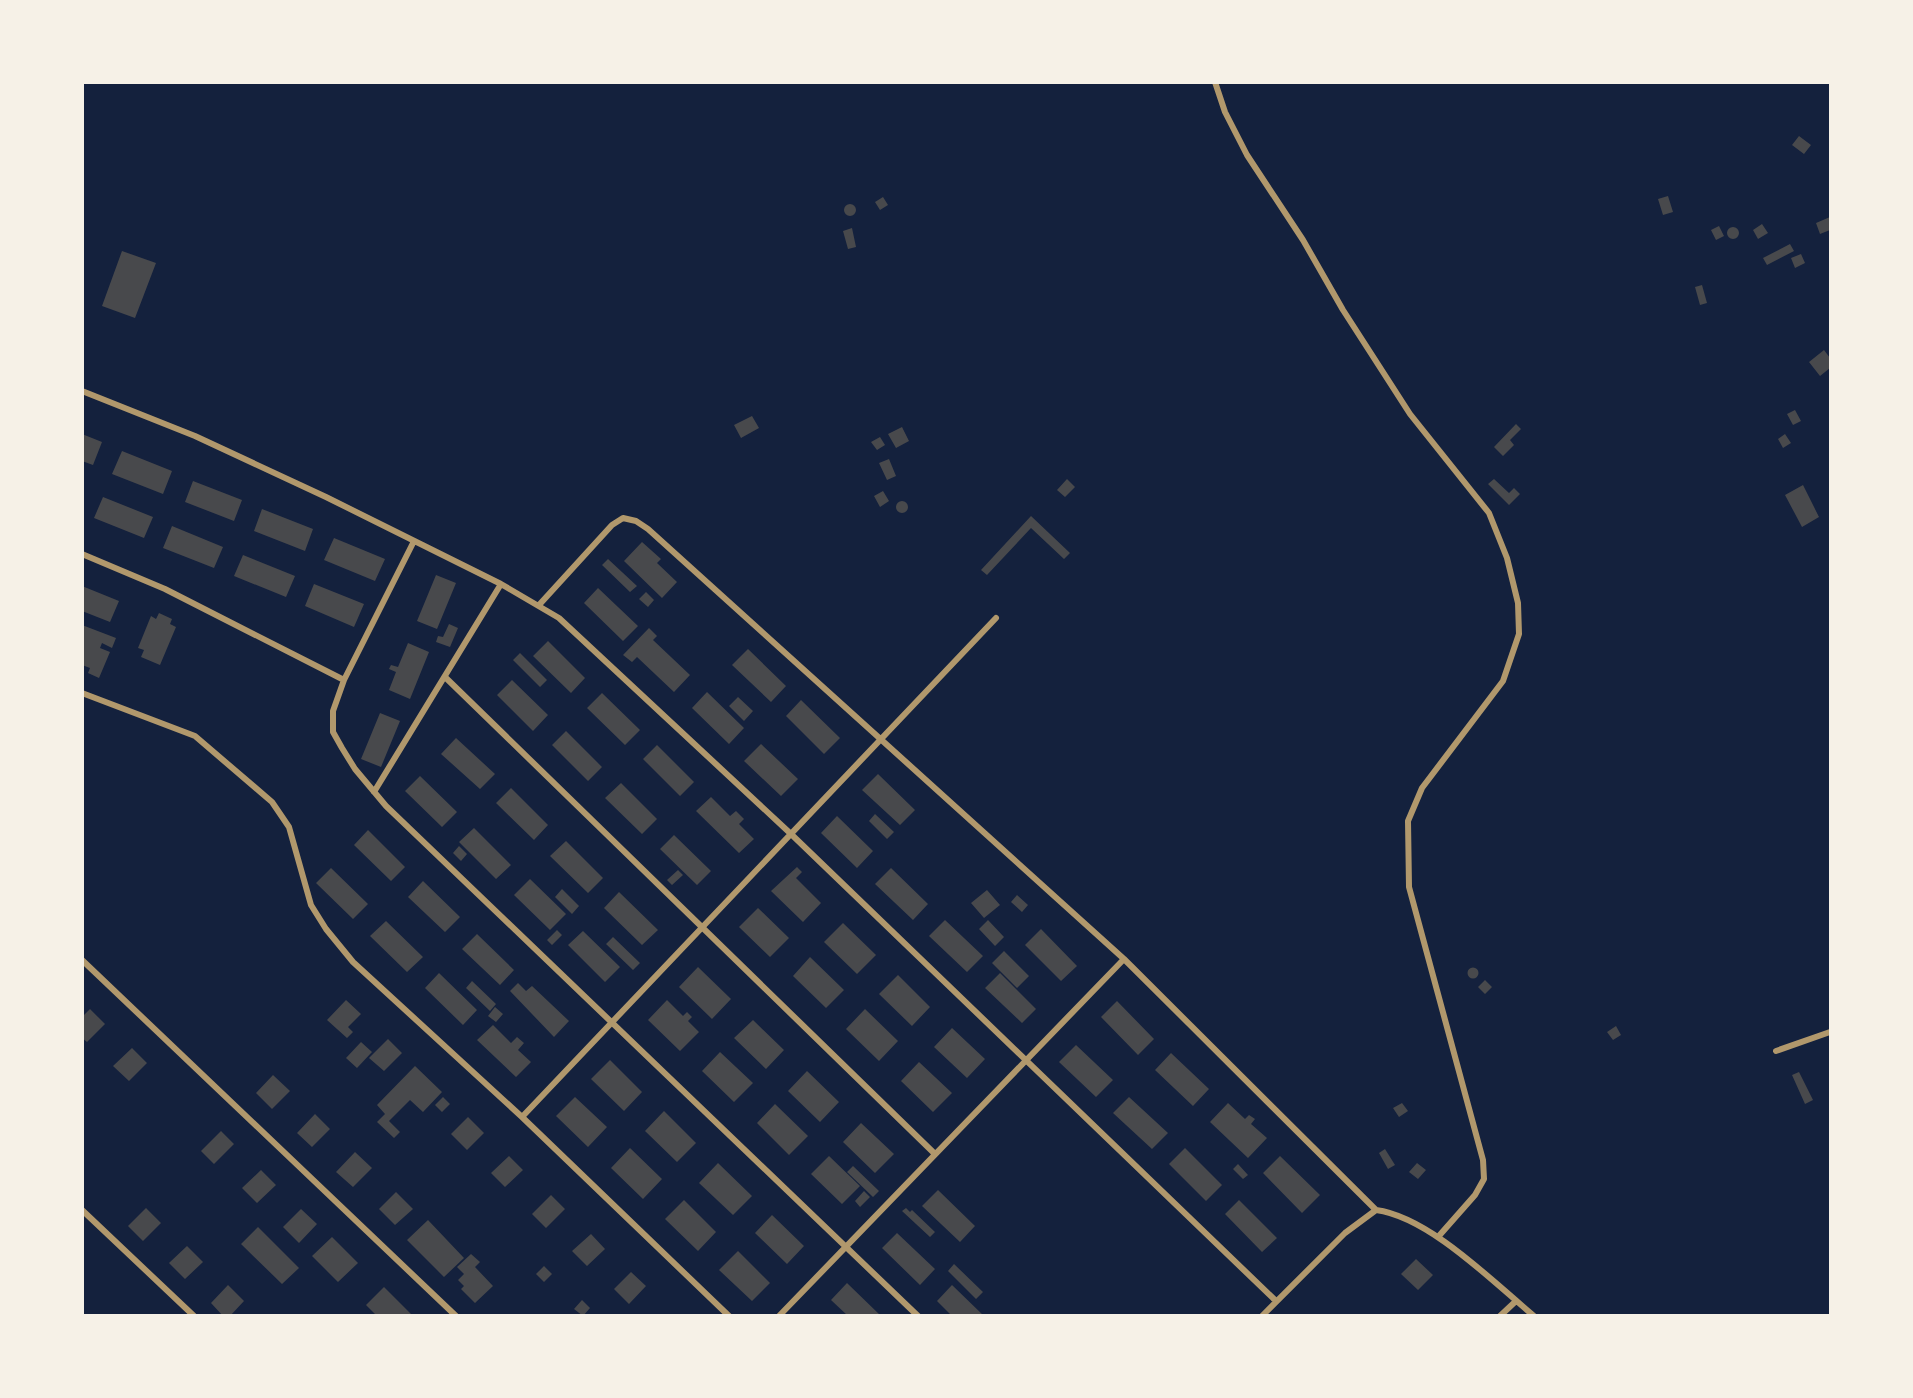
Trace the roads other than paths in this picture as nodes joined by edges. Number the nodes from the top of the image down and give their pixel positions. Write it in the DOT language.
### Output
graph roads {
  1 [pos="1215,82"];
  2 [pos="82,391"];
  3 [pos="414,541"];
  4 [pos="82,554"];
  5 [pos="501,584"];
  6 [pos="539,605"];
  7 [pos="996,618"];
  8 [pos="446,678"];
  9 [pos="344,680"];
  10 [pos="82,693"];
  11 [pos="880,740"];
  12 [pos="374,792"];
  13 [pos="791,834"];
  14 [pos="701,928"];
  15 [pos="1124,959"];
  16 [pos="82,960"];
  17 [pos="612,1023"];
  18 [pos="1830,1032"];
  19 [pos="1776,1051"];
  20 [pos="1025,1060"];
  21 [pos="522,1117"];
  22 [pos="935,1154"];
  23 [pos="82,1210"];
  24 [pos="1376,1210"];
  25 [pos="1438,1237"];
  26 [pos="846,1246"];
  27 [pos="1516,1300"];
  28 [pos="1276,1301"];
  29 [pos="194,1316"];
  30 [pos="456,1316"];
  31 [pos="729,1316"];
  32 [pos="779,1316"];
  33 [pos="918,1316"];
  34 [pos="1262,1316"];
  35 [pos="1500,1316"];
  36 [pos="1534,1316"];
  1 -- 25 [label="street"];
  2 -- 3 [label="street"];
  3 -- 5 [label="street"];
  3 -- 9 [label="street"];
  4 -- 9 [label="street"];
  5 -- 6 [label="street"];
  5 -- 8 [label="street"];
  6 -- 11 [label="street"];
  6 -- 13 [label="street"];
  7 -- 11 [label="street"];
  8 -- 12 [label="street"];
  8 -- 14 [label="street"];
  9 -- 12 [label="street"];
  10 -- 21 [label="street"];
  11 -- 13 [label="street"];
  11 -- 15 [label="street"];
  12 -- 17 [label="street"];
  13 -- 14 [label="street"];
  13 -- 20 [label="street"];
  14 -- 17 [label="street"];
  14 -- 22 [label="street"];
  15 -- 20 [label="street"];
  15 -- 24 [label="street"];
  16 -- 30 [label="street"];
  17 -- 21 [label="street"];
  17 -- 26 [label="street"];
  18 -- 19 [label="street"];
  20 -- 22 [label="street"];
  20 -- 28 [label="street"];
  21 -- 31 [label="street"];
  22 -- 26 [label="street"];
  23 -- 29 [label="street"];
  24 -- 25 [label="street"];
  24 -- 28 [label="street"];
  25 -- 27 [label="street"];
  26 -- 32 [label="street"];
  26 -- 33 [label="street"];
  27 -- 35 [label="street"];
  27 -- 36 [label="street"];
  28 -- 34 [label="street"];
}
